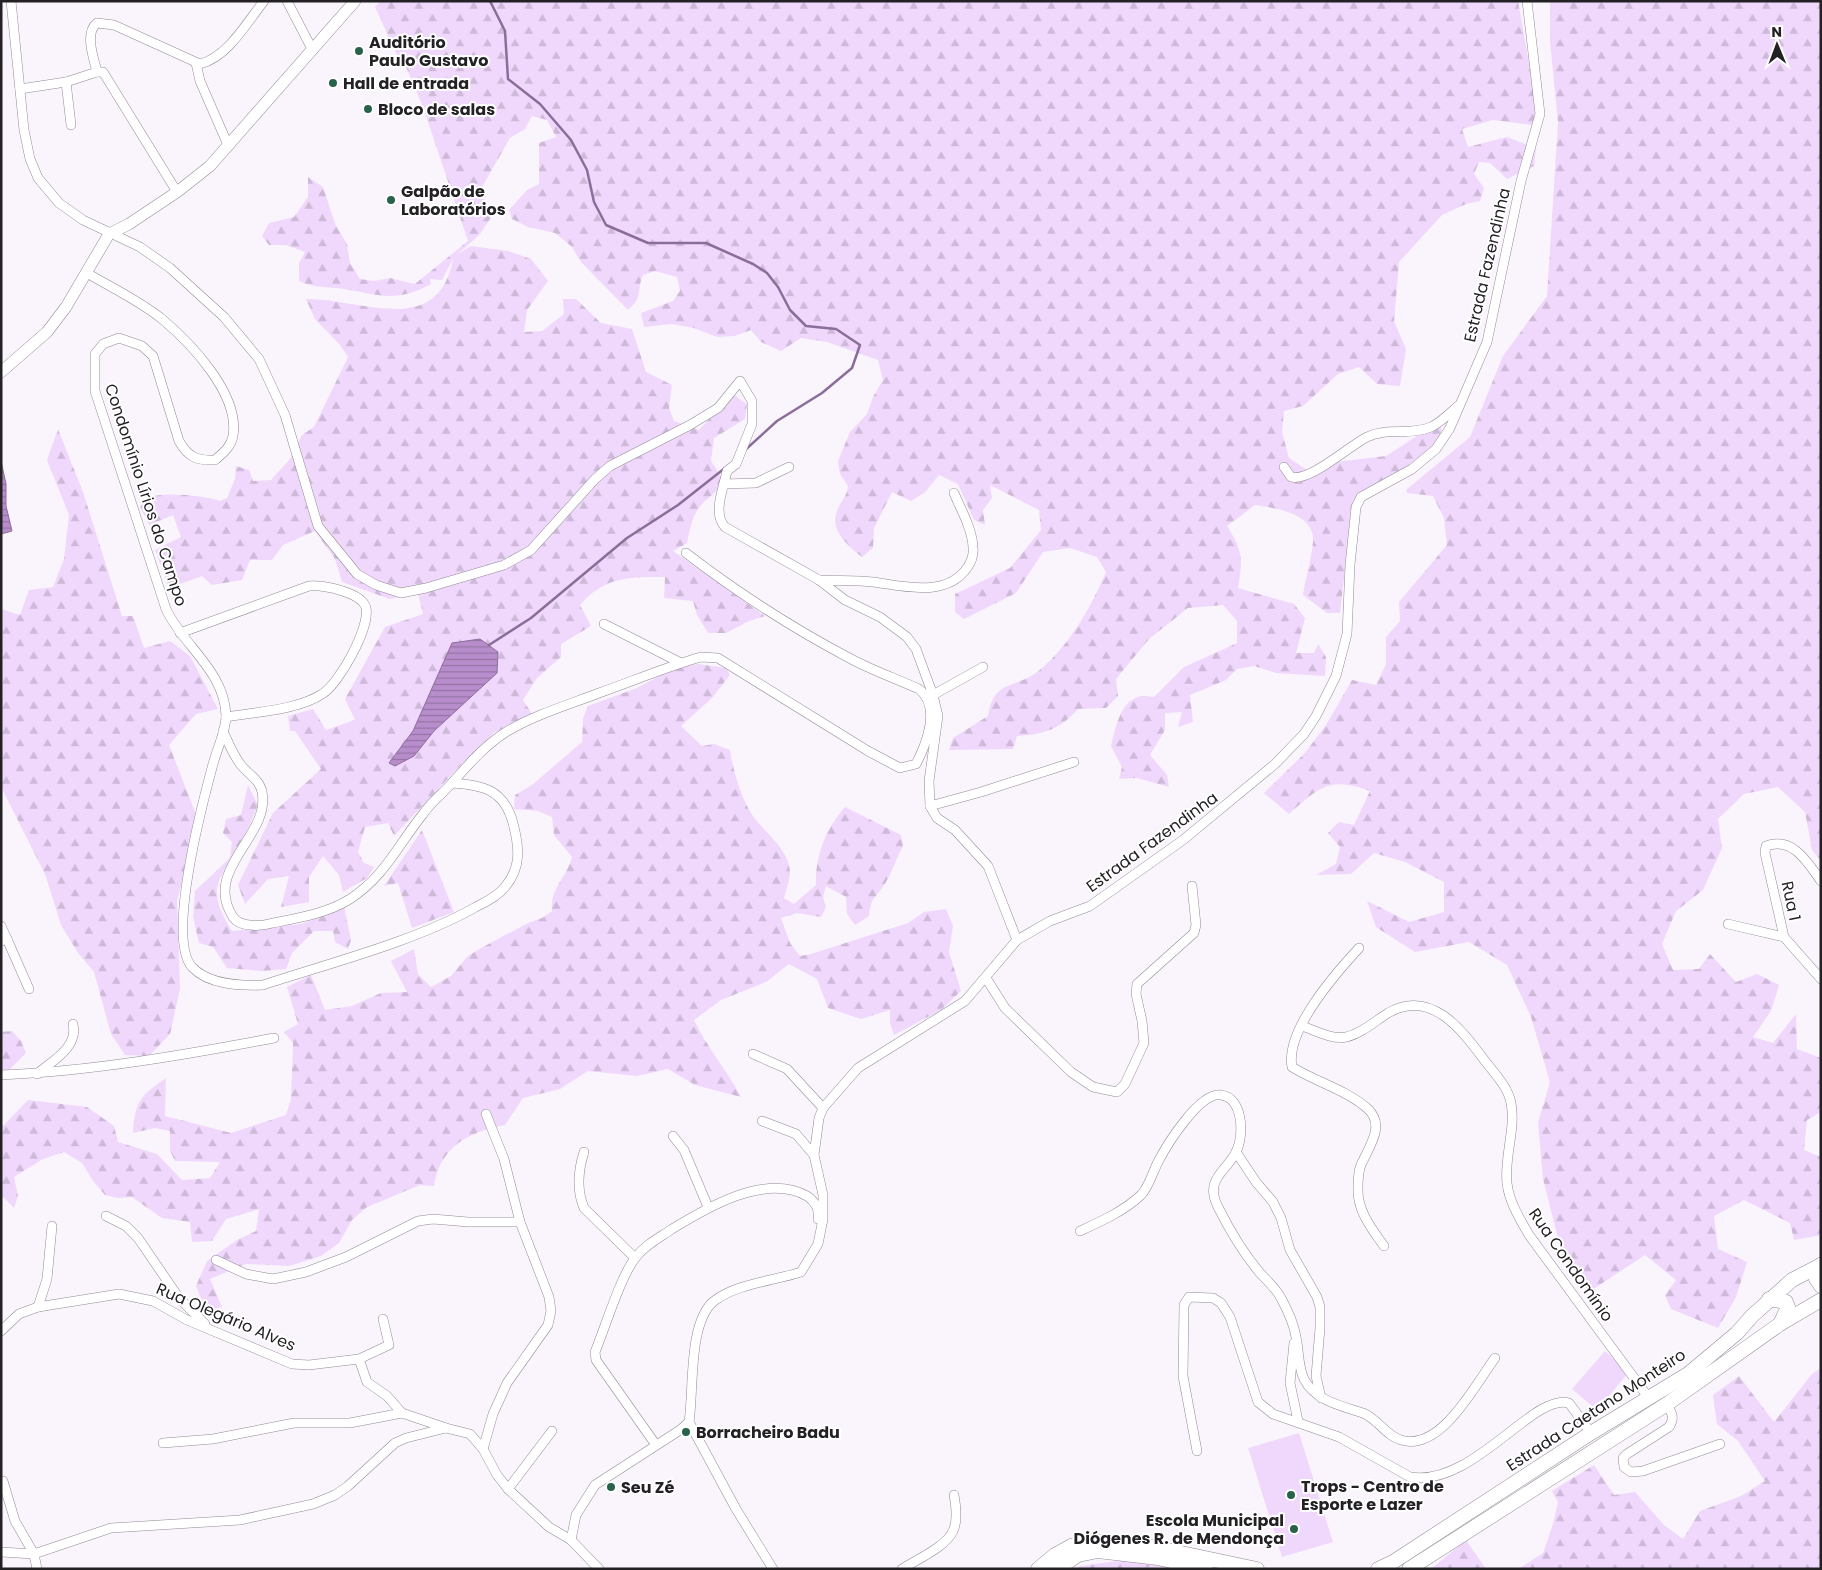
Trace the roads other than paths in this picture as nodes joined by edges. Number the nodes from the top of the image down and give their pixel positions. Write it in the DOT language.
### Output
graph roads {
  1 [pos="11,1"];
  2 [pos="264,1"];
  3 [pos="287,1"];
  4 [pos="355,1"];
  5 [pos="1528,1"];
  6 [pos="312,49"];
  7 [pos="196,63"];
  8 [pos="97,72"];
  9 [pos="66,82"];
  10 [pos="20,89"];
  11 [pos="71,125"];
  12 [pos="228,145"];
  13 [pos="177,192"];
  14 [pos="109,234"];
  15 [pos="87,273"];
  16 [pos="1,372"];
  17 [pos="1458,406"];
  18 [pos="789,467"];
  19 [pos="1284,467"];
  20 [pos="724,484"];
  21 [pos="954,493"];
  22 [pos="686,553"];
  23 [pos="819,580"];
  24 [pos="604,624"];
  25 [pos="180,633"];
  26 [pos="681,663"];
  27 [pos="982,667"];
  28 [pos="933,694"];
  29 [pos="226,717"];
  30 [pos="222,731"];
  31 [pos="1074,762"];
  32 [pos="452,783"];
  33 [pos="930,806"];
  34 [pos="1821,881"];
  35 [pos="1192,886"];
  36 [pos="1728,924"];
  37 [pos="1,926"];
  38 [pos="1784,937"];
  39 [pos="4,940"];
  40 [pos="1017,940"];
  41 [pos="1359,948"];
  42 [pos="986,978"];
  43 [pos="1821,979"];
  44 [pos="29,988"];
  45 [pos="72,1024"];
  46 [pos="1302,1026"];
  47 [pos="274,1038"];
  48 [pos="753,1054"];
  49 [pos="37,1074"];
  50 [pos="1,1075"];
  51 [pos="822,1108"];
  52 [pos="486,1114"];
  53 [pos="762,1121"];
  54 [pos="673,1136"];
  55 [pos="584,1152"];
  56 [pos="1236,1152"];
  57 [pos="814,1155"];
  58 [pos="708,1206"];
  59 [pos="106,1216"];
  60 [pos="520,1222"];
  61 [pos="52,1226"];
  62 [pos="1080,1230"];
  63 [pos="1384,1246"];
  64 [pos="635,1258"];
  65 [pos="811,1259"];
  66 [pos="216,1260"];
  67 [pos="1820,1265"];
  68 [pos="1821,1286"];
  69 [pos="1770,1299"];
  70 [pos="1821,1300"];
  71 [pos="38,1307"];
  72 [pos="383,1318"];
  73 [pos="1780,1324"];
  74 [pos="207,1326"];
  75 [pos="1,1331"];
  76 [pos="1296,1334"];
  77 [pos="1495,1358"];
  78 [pos="359,1359"];
  79 [pos="1648,1397"];
  80 [pos="1321,1398"];
  81 [pos="1667,1404"];
  82 [pos="402,1413"];
  83 [pos="1298,1421"];
  84 [pos="689,1422"];
  85 [pos="446,1428"];
  86 [pos="552,1431"];
  87 [pos="1591,1433"];
  88 [pos="163,1443"];
  89 [pos="1720,1444"];
  90 [pos="656,1445"];
  91 [pos="483,1449"];
  92 [pos="1197,1451"];
  93 [pos="3,1481"];
  94 [pos="508,1489"];
  95 [pos="954,1495"];
  96 [pos="571,1540"];
  97 [pos="1,1552"];
  98 [pos="34,1554"];
  99 [pos="37,1569"];
  100 [pos="599,1569"];
  101 [pos="773,1569"];
  102 [pos="902,1569"];
  103 [pos="1038,1569"];
  104 [pos="1057,1569"];
  105 [pos="1206,1569"];
  106 [pos="1257,1569"];
  107 [pos="1378,1569"];
  108 [pos="1409,1569"];
  1 -- 10 [label="street"];
  2 -- 7 [label="street"];
  3 -- 6 [label="street"];
  4 -- 6 [label="street"];
  5 -- 17 [label="street, Estrada Fazendinha"];
  6 -- 12 [label="street"];
  7 -- 8 [label="street"];
  7 -- 12 [label="street"];
  8 -- 9 [label="street"];
  8 -- 13 [label="street"];
  9 -- 10 [label="street"];
  9 -- 11 [label="street"];
  10 -- 14 [label="street"];
  12 -- 13 [label="street"];
  13 -- 14 [label="street"];
  14 -- 15 [label="street"];
  14 -- 20 [label="street"];
  15 -- 16 [label="street"];
  15 -- 25 [label="street, Condomínio Lírios do Campo"];
  17 -- 19 [label="street"];
  17 -- 40 [label="street, Estrada Fazendinha"];
  18 -- 20 [label="street"];
  20 -- 23 [label="street"];
  21 -- 23 [label="street"];
  22 -- 26 [label="street"];
  23 -- 28 [label="street"];
  24 -- 26 [label="street"];
  25 -- 29 [label="street, Condomínio Lírios do Campo"];
  25 -- 29 [label="street"];
  26 -- 32 [label="street"];
  27 -- 28 [label="street"];
  28 -- 33 [label="street"];
  29 -- 30 [label="street, Condomínio Lírios do Campo"];
  30 -- 32 [label="street"];
  30 -- 32 [label="street, Condomínio Lírios do Campo"];
  31 -- 33 [label="street"];
  33 -- 40 [label="street"];
  34 -- 38 [label="street, Rua 1"];
  35 -- 42 [label="street"];
  36 -- 38 [label="street"];
  37 -- 39 [label="street"];
  38 -- 43 [label="street, Rua 1"];
  39 -- 44 [label="street"];
  40 -- 42 [label="street, Estrada Fazendinha"];
  41 -- 46 [label="street"];
  42 -- 51 [label="street, Estrada Fazendinha"];
  45 -- 49 [label="street"];
  46 -- 63 [label="street"];
  46 -- 79 [label="street, Rua Condomínio"];
  47 -- 49 [label="street"];
  48 -- 51 [label="street"];
  49 -- 50 [label="street"];
  51 -- 57 [label="street"];
  52 -- 60 [label="street"];
  53 -- 57 [label="street"];
  54 -- 58 [label="street"];
  55 -- 64 [label="street"];
  56 -- 62 [label="street"];
  56 -- 76 [label="street"];
  56 -- 80 [label="street"];
  57 -- 65 [label="street"];
  58 -- 64 [label="street"];
  58 -- 65 [label="street"];
  59 -- 74 [label="street"];
  60 -- 66 [label="street"];
  60 -- 91 [label="street"];
  61 -- 71 [label="street"];
  64 -- 90 [label="street"];
  65 -- 84 [label="street"];
  67 -- 68 [label="main road"];
  67 -- 69 [label="main road, Estrada Caetano Monteiro"];
  69 -- 73 [label="main road"];
  69 -- 79 [label="main road, Estrada Caetano Monteiro"];
  70 -- 73 [label="main road, Estrada Caetano Monteiro"];
  71 -- 74 [label="street, Rua Olegário Alves"];
  71 -- 75 [label="street, Rua Olegário Alves"];
  72 -- 78 [label="street, Rua Olegário Alves"];
  73 -- 81 [label="main road, Estrada Caetano Monteiro"];
  74 -- 78 [label="street, Rua Olegário Alves"];
  76 -- 80 [label="street"];
  76 -- 83 [label="street"];
  77 -- 80 [label="street"];
  78 -- 82 [label="street"];
  79 -- 87 [label="main road, Estrada Caetano Monteiro"];
  81 -- 89 [label="street"];
  81 -- 108 [label="main road, Estrada Caetano Monteiro"];
  82 -- 85 [label="street"];
  82 -- 88 [label="street"];
  83 -- 87 [label="street"];
  83 -- 92 [label="street"];
  84 -- 90 [label="street"];
  84 -- 101 [label="street"];
  85 -- 91 [label="street"];
  85 -- 98 [label="street"];
  86 -- 94 [label="street"];
  87 -- 107 [label="main road, Estrada Caetano Monteiro"];
  90 -- 96 [label="street"];
  91 -- 94 [label="street"];
  93 -- 98 [label="street"];
  94 -- 96 [label="street"];
  95 -- 102 [label="street"];
  96 -- 100 [label="street"];
  97 -- 98 [label="street"];
  98 -- 99 [label="street"];
  103 -- 106 [label="main road"];
  104 -- 105 [label="main road"];
}
